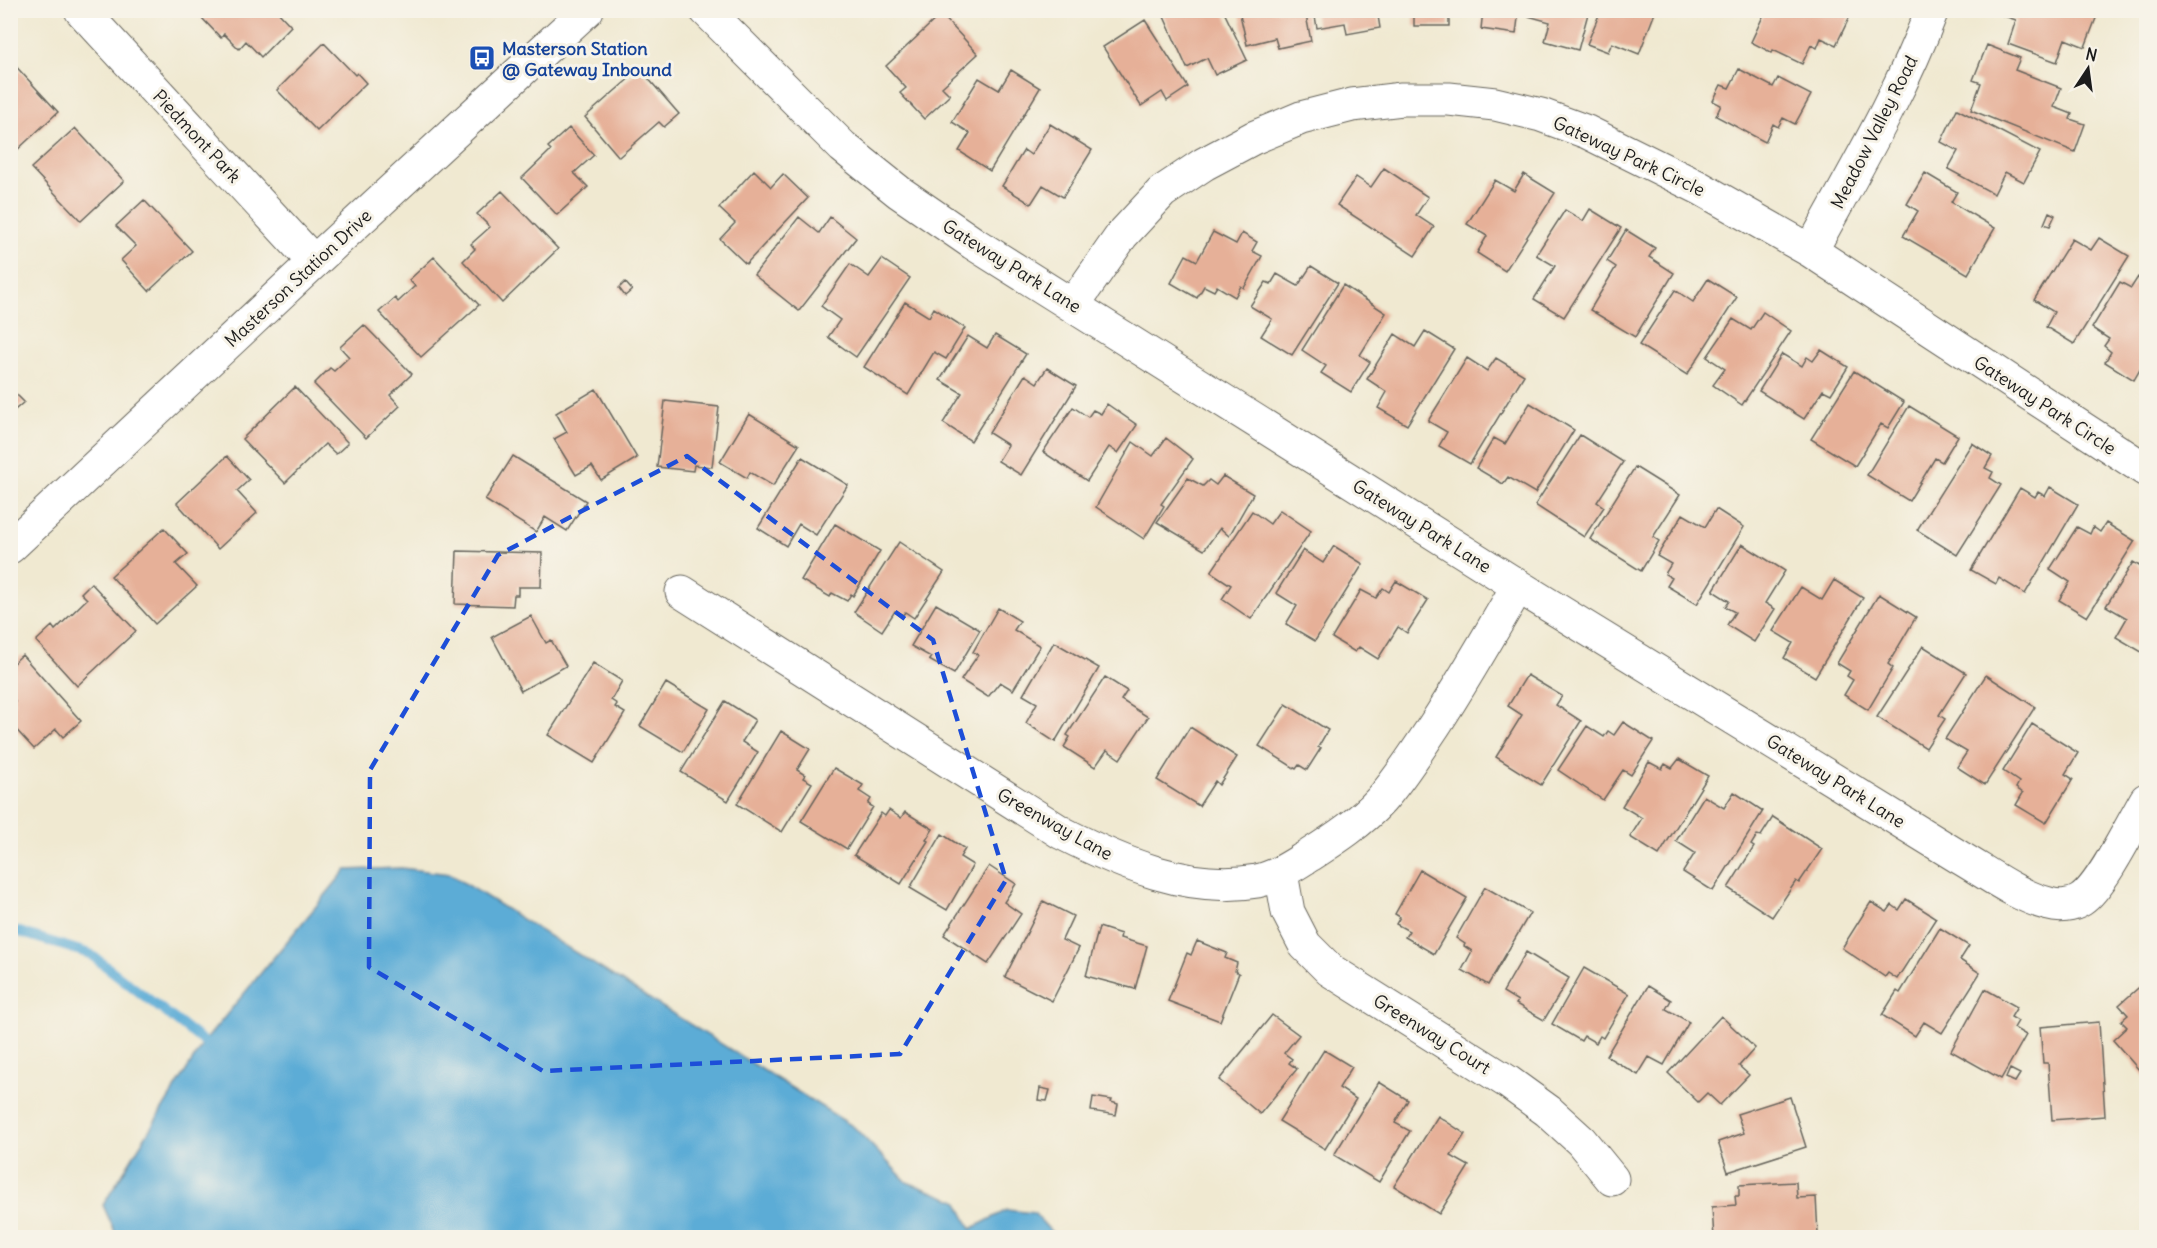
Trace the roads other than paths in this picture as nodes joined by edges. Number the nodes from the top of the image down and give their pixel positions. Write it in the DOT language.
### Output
graph roads {
  1 [pos="81,10"];
  2 [pos="587,10"];
  3 [pos="706,10"];
  4 [pos="1932,10"];
  5 [pos="1811,251"];
  6 [pos="314,262"];
  7 [pos="1073,305"];
  8 [pos="2146,471"];
  9 [pos="10,547"];
  10 [pos="1518,586"];
  11 [pos="682,592"];
  12 [pos="2146,800"];
  13 [pos="1281,873"];
  14 [pos="1612,1179"];
  1 -- 6 [label="street, Piedmont Park"];
  2 -- 6 [label="street, Masterson Station Drive"];
  3 -- 7 [label="street, Gateway Park Lane"];
  4 -- 5 [label="street, Meadow Valley Road"];
  5 -- 7 [label="street, Gateway Park Circle"];
  5 -- 8 [label="street, Gateway Park Circle"];
  6 -- 9 [label="street, Masterson Station Drive"];
  7 -- 10 [label="street, Gateway Park Lane"];
  10 -- 12 [label="street, Gateway Park Lane"];
  10 -- 13 [label="street, Greenway Lane"];
  11 -- 13 [label="street, Greenway Lane"];
  13 -- 14 [label="street, Greenway Court"];
}
